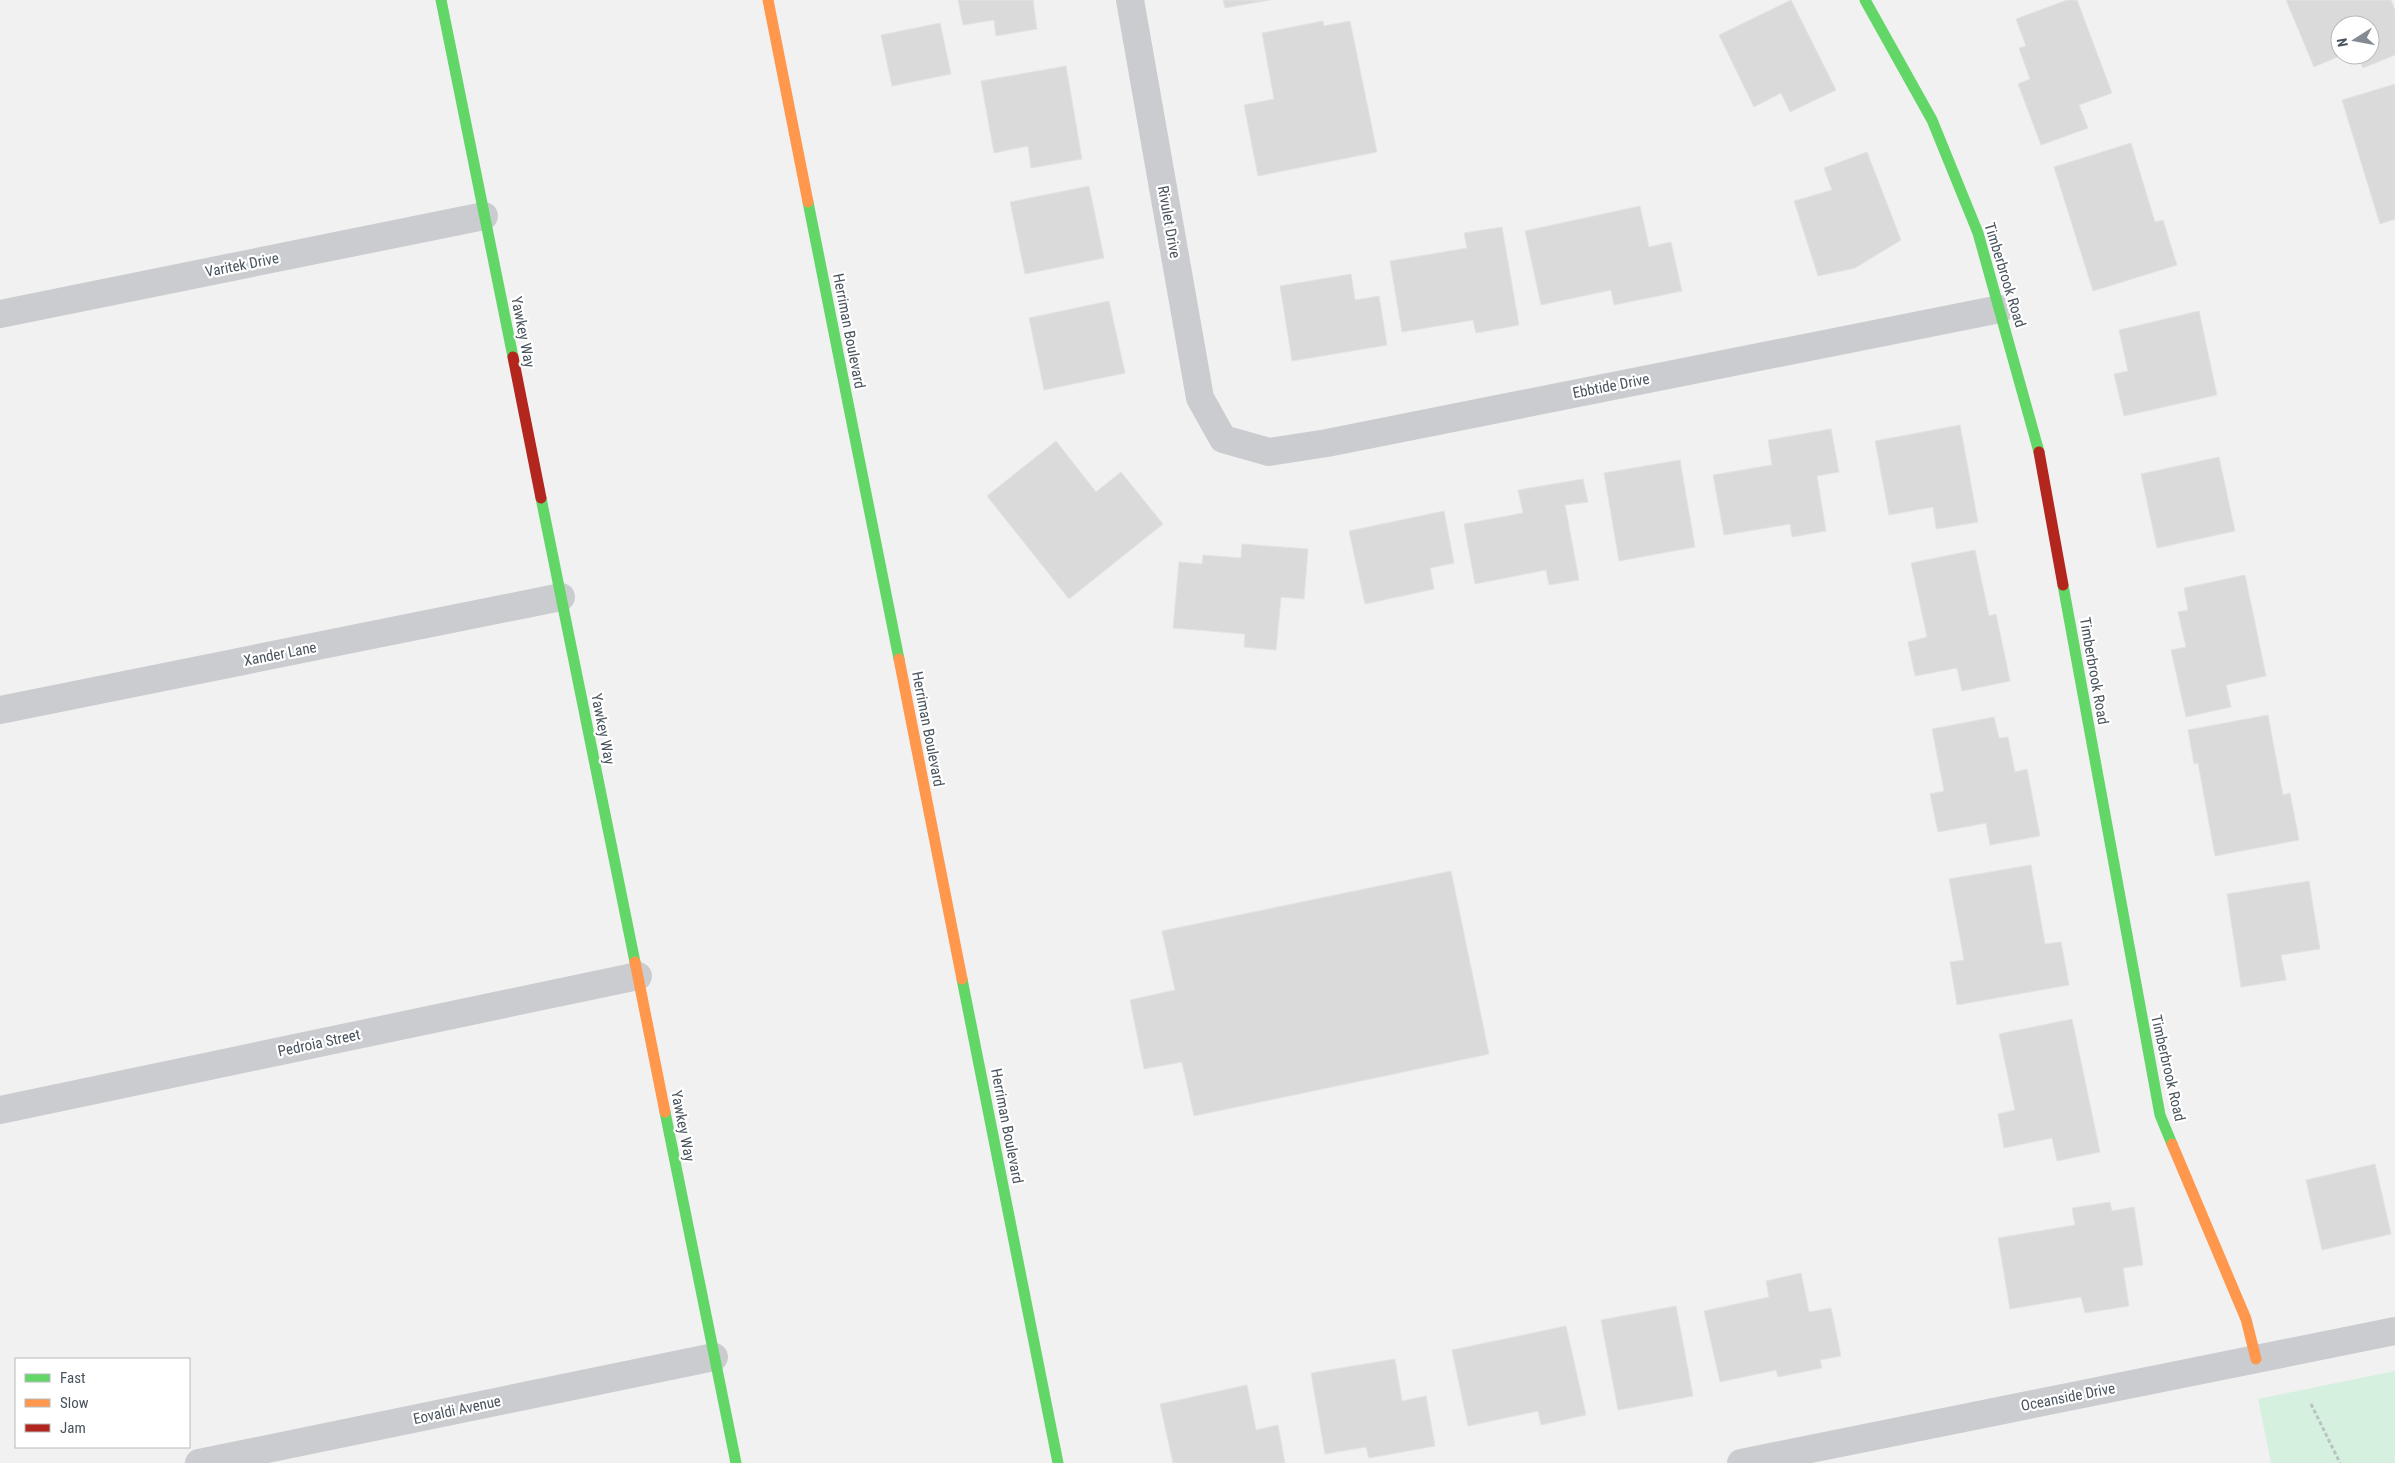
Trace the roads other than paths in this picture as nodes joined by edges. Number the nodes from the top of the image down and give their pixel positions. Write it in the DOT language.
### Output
graph roads {
  1 [pos="441,0"];
  2 [pos="768,0"];
  3 [pos="1130,0"];
  4 [pos="1866,0"];
  5 [pos="484,216"];
  6 [pos="2000,309"];
  7 [pos="0,314"];
  8 [pos="1224,439"];
  9 [pos="561,597"];
  10 [pos="0,710"];
  11 [pos="638,976"];
  12 [pos="0,1110"];
  13 [pos="2395,1331"];
  14 [pos="714,1357"];
  15 [pos="2256,1359"];
  16 [pos="199,1463"];
  17 [pos="736,1463"];
  18 [pos="1058,1463"];
  19 [pos="1742,1463"];
  1 -- 5 [label="street, Yawkey Way"];
  2 -- 18 [label="street, Herriman Boulevard"];
  3 -- 8 [label="street, Rivulet Drive"];
  4 -- 6 [label="street, Timberbrook Road"];
  5 -- 7 [label="street, Varitek Drive"];
  5 -- 9 [label="street, Yawkey Way"];
  6 -- 8 [label="street, Ebbtide Drive"];
  6 -- 15 [label="street, Timberbrook Road"];
  9 -- 10 [label="street, Xander Lane"];
  9 -- 11 [label="street, Yawkey Way"];
  11 -- 12 [label="street, Pedroia Street"];
  11 -- 14 [label="street, Yawkey Way"];
  13 -- 15 [label="street, Oceanside Drive"];
  14 -- 16 [label="street, Eovaldi Avenue"];
  14 -- 17 [label="street, Yawkey Way"];
  15 -- 19 [label="street, Oceanside Drive"];
}
